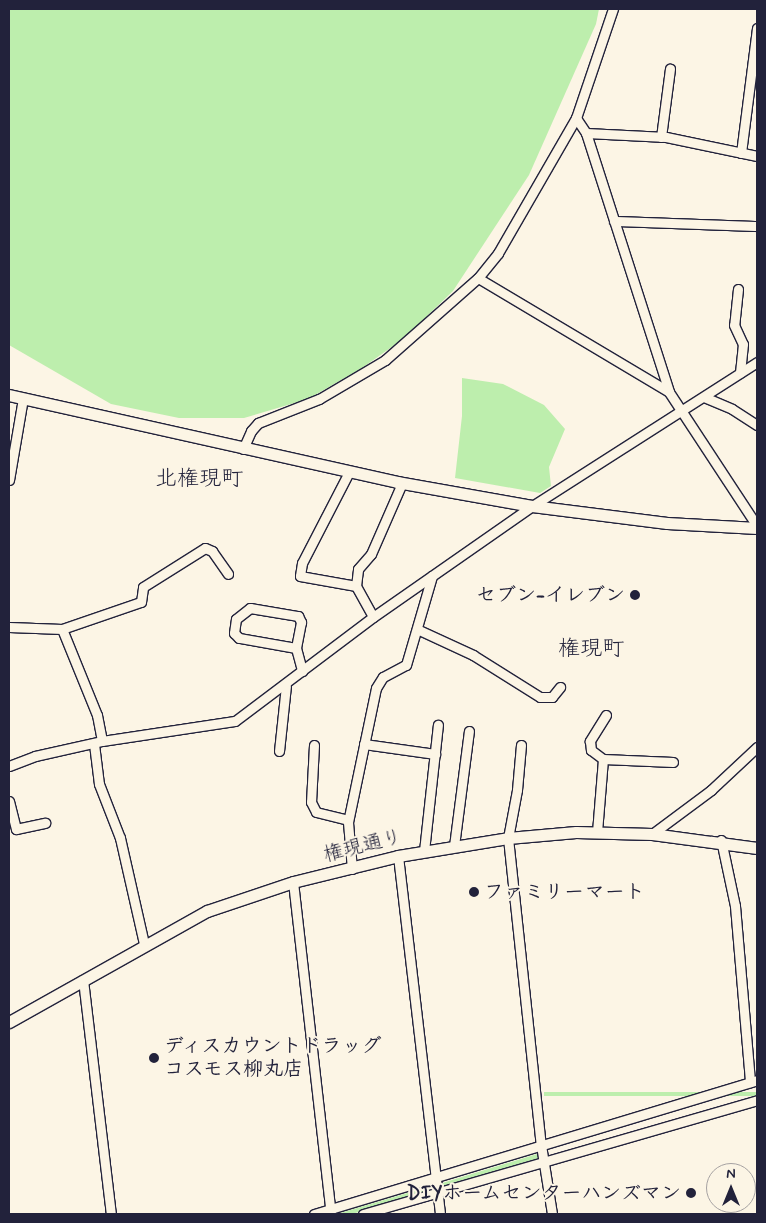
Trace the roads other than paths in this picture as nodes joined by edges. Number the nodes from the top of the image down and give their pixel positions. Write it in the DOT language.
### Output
graph roads {
  1 [pos="613,9"];
  2 [pos="757,28"];
  3 [pos="670,68"];
  4 [pos="576,118"];
  5 [pos="586,133"];
  6 [pos="661,137"];
  7 [pos="741,153"];
  8 [pos="757,156"];
  9 [pos="614,221"];
  10 [pos="757,226"];
  11 [pos="478,278"];
  12 [pos="738,289"];
  13 [pos="757,362"];
  14 [pos="740,373"];
  15 [pos="669,392"];
  16 [pos="9,395"];
  17 [pos="704,397"];
  18 [pos="23,398"];
  19 [pos="683,410"];
  20 [pos="757,425"];
  21 [pos="243,449"];
  22 [pos="349,472"];
  23 [pos="9,480"];
  24 [pos="402,483"];
  25 [pos="532,506"];
  26 [pos="757,527"];
  27 [pos="228,574"];
  28 [pos="432,576"];
  29 [pos="356,586"];
  30 [pos="373,617"];
  31 [pos="9,627"];
  32 [pos="62,629"];
  33 [pos="419,630"];
  34 [pos="296,648"];
  35 [pos="302,671"];
  36 [pos="286,686"];
  37 [pos="560,687"];
  38 [pos="606,715"];
  39 [pos="438,725"];
  40 [pos="469,731"];
  41 [pos="98,743"];
  42 [pos="364,744"];
  43 [pos="314,745"];
  44 [pos="521,745"];
  45 [pos="757,747"];
  46 [pos="279,751"];
  47 [pos="435,754"];
  48 [pos="603,759"];
  49 [pos="673,762"];
  50 [pos="9,766"];
  51 [pos="9,802"];
  52 [pos="348,820"];
  53 [pos="45,823"];
  54 [pos="597,832"];
  55 [pos="652,834"];
  56 [pos="508,838"];
  57 [pos="721,840"];
  58 [pos="454,846"];
  59 [pos="757,848"];
  60 [pos="424,851"];
  61 [pos="398,856"];
  62 [pos="352,869"];
  63 [pos="293,882"];
  64 [pos="144,944"];
  65 [pos="83,980"];
  66 [pos="9,1022"];
  67 [pos="754,1081"];
  68 [pos="757,1100"];
  69 [pos="541,1145"];
  70 [pos="544,1161"];
  71 [pos="436,1180"];
  72 [pos="437,1191"];
  73 [pos="331,1212"];
  74 [pos="111,1214"];
  75 [pos="314,1214"];
  76 [pos="363,1214"];
  77 [pos="440,1214"];
  78 [pos="552,1214"];
  1 -- 4 [label="street"];
  2 -- 7 [label="street"];
  3 -- 6 [label="street"];
  4 -- 5 [label="street"];
  4 -- 11 [label="street"];
  5 -- 6 [label="street"];
  5 -- 9 [label="street"];
  6 -- 7 [label="street"];
  7 -- 8 [label="street"];
  9 -- 10 [label="street"];
  9 -- 15 [label="street"];
  11 -- 15 [label="street"];
  11 -- 21 [label="street"];
  12 -- 14 [label="street"];
  13 -- 14 [label="street"];
  14 -- 17 [label="street"];
  15 -- 19 [label="street"];
  16 -- 18 [label="street"];
  17 -- 19 [label="street"];
  17 -- 20 [label="street"];
  18 -- 21 [label="street"];
  18 -- 23 [label="street"];
  19 -- 25 [label="street"];
  19 -- 26 [label="street"];
  21 -- 22 [label="street"];
  22 -- 24 [label="street"];
  22 -- 29 [label="street"];
  24 -- 25 [label="street"];
  24 -- 29 [label="street"];
  25 -- 26 [label="street"];
  25 -- 28 [label="street"];
  27 -- 32 [label="street"];
  28 -- 30 [label="street"];
  28 -- 33 [label="street"];
  29 -- 30 [label="street"];
  30 -- 35 [label="street"];
  31 -- 32 [label="street"];
  32 -- 41 [label="street"];
  33 -- 37 [label="street"];
  33 -- 42 [label="street"];
  34 -- 34 [label="street"];
  34 -- 35 [label="street"];
  35 -- 36 [label="street"];
  36 -- 41 [label="street"];
  36 -- 46 [label="street"];
  38 -- 48 [label="street"];
  39 -- 47 [label="street"];
  40 -- 58 [label="street"];
  41 -- 50 [label="street"];
  41 -- 64 [label="street"];
  42 -- 47 [label="street"];
  42 -- 52 [label="street"];
  43 -- 52 [label="street"];
  44 -- 56 [label="street"];
  45 -- 55 [label="street"];
  47 -- 60 [label="street"];
  48 -- 49 [label="street"];
  48 -- 54 [label="street"];
  51 -- 53 [label="street"];
  52 -- 62 [label="street"];
  54 -- 55 [label="street, 権現通り"];
  54 -- 56 [label="street, 権現通り"];
  55 -- 57 [label="street, 権現通り"];
  56 -- 58 [label="street, 権現通り"];
  56 -- 69 [label="street"];
  57 -- 59 [label="street, 権現通り"];
  57 -- 67 [label="street"];
  58 -- 60 [label="street, 権現通り"];
  60 -- 61 [label="street, 権現通り"];
  61 -- 62 [label="street, 権現通り"];
  61 -- 71 [label="street"];
  62 -- 63 [label="street, 権現通り"];
  63 -- 64 [label="street, 権現通り"];
  63 -- 73 [label="street"];
  64 -- 65 [label="street, 権現通り"];
  65 -- 66 [label="street, 権現通り"];
  65 -- 74 [label="street"];
  67 -- 69 [label="street"];
  68 -- 70 [label="street"];
  69 -- 70 [label="street"];
  69 -- 71 [label="street"];
  70 -- 72 [label="street"];
  70 -- 78 [label="street"];
  71 -- 72 [label="street"];
  71 -- 73 [label="street"];
  72 -- 76 [label="street"];
  72 -- 77 [label="street"];
  73 -- 75 [label="street"];
}
